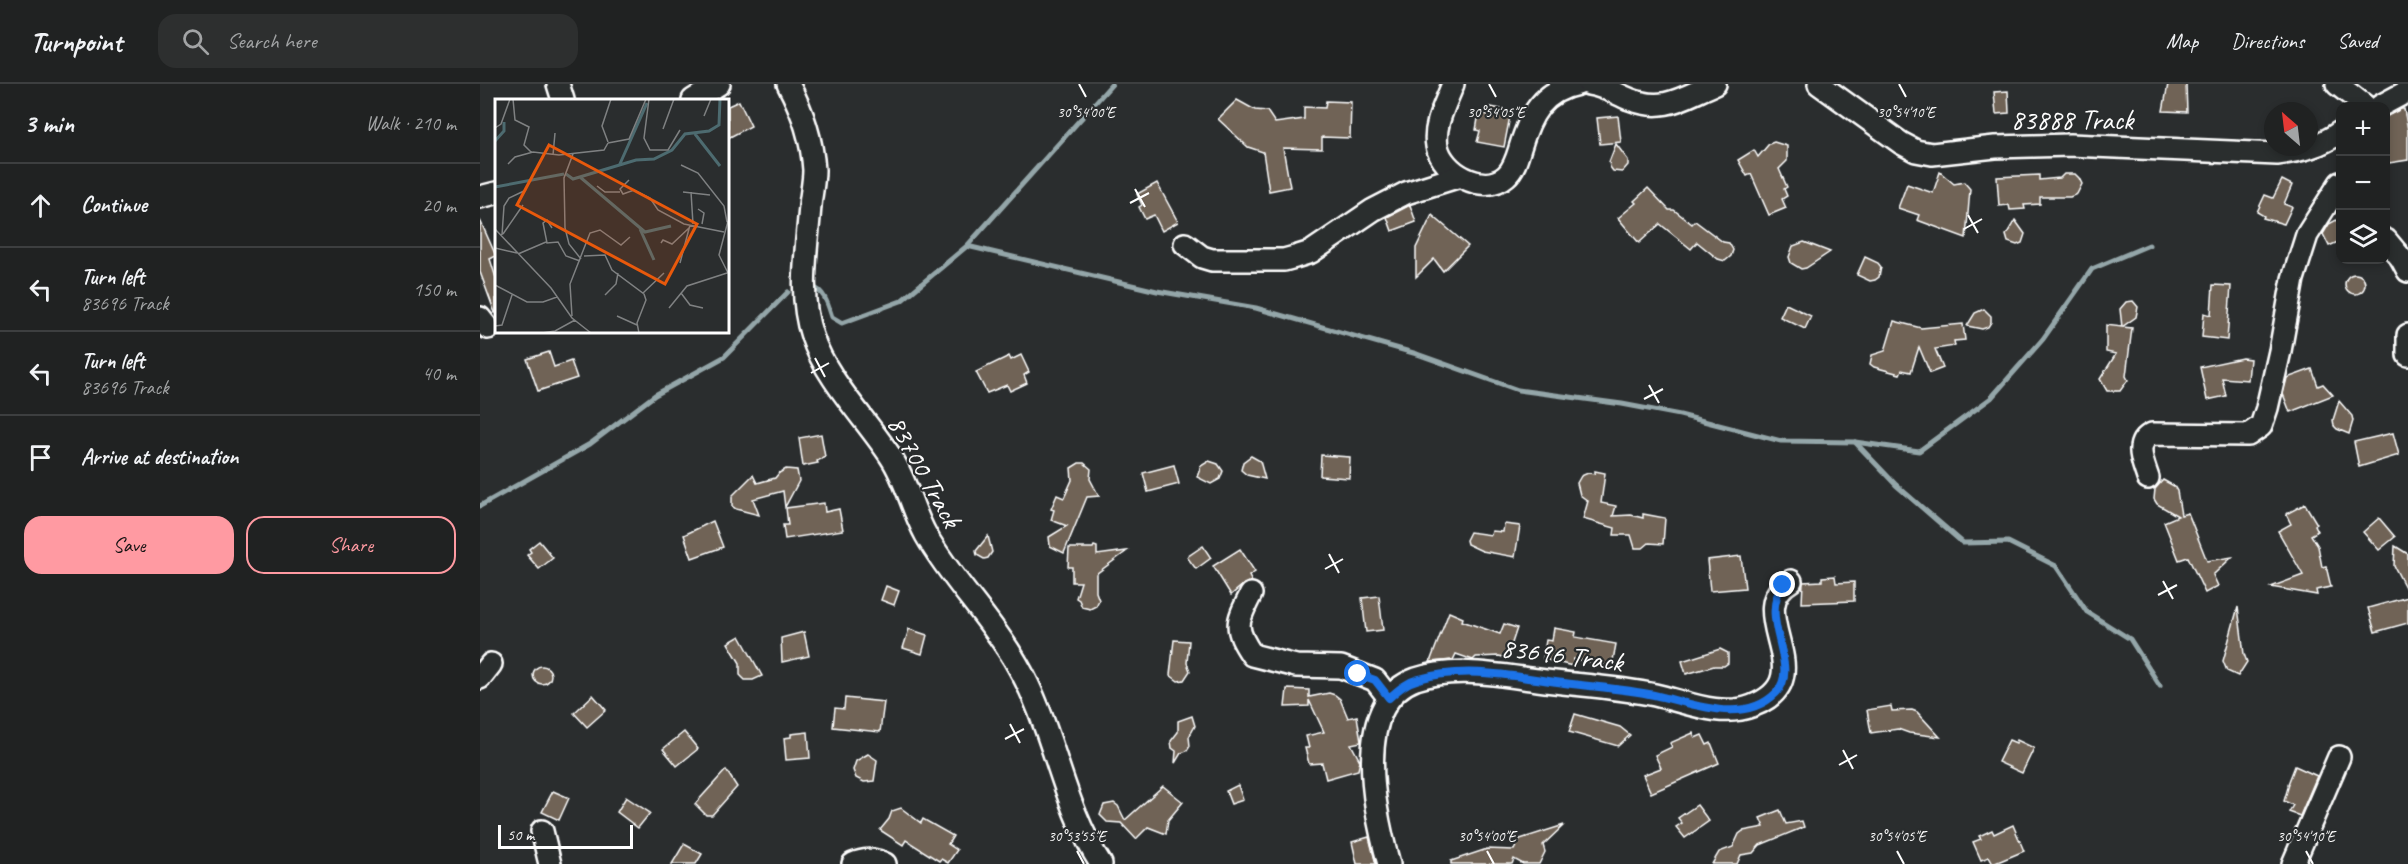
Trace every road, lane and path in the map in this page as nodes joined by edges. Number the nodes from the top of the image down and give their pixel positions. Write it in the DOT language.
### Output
graph roads {
  1 [pos="558,84"];
  2 [pos="719,84"];
  3 [pos="788,84"];
  4 [pos="1453,84"];
  5 [pos="1578,84"];
  6 [pos="1589,84"];
  7 [pos="1715,84"];
  8 [pos="1820,84"];
  9 [pos="2337,84"];
  10 [pos="2408,91"];
  11 [pos="563,99"];
  12 [pos="695,99"];
  13 [pos="2360,102"];
  14 [pos="2387,102"];
  15 [pos="2336,134"];
  16 [pos="1460,176"];
  17 [pos="2336,189"];
  18 [pos="495,193"];
  19 [pos="480,197"];
  20 [pos="1185,244"];
  21 [pos="2390,246"];
  22 [pos="2408,271"];
  23 [pos="2408,335"];
  24 [pos="2408,355"];
  25 [pos="2148,478"];
  26 [pos="1791,581"];
  27 [pos="1251,594"];
  28 [pos="1389,698"];
  29 [pos="2339,757"];
  30 [pos="542,831"];
  31 [pos="550,864"];
  32 [pos="853,864"];
  33 [pos="885,864"];
  34 [pos="1101,864"];
  35 [pos="1389,864"];
  36 [pos="2292,864"];
  1 -- 11 [label="street"];
  2 -- 12 [label="street"];
  3 -- 34 [label="street, 83700 Track"];
  4 -- 16 [label="street"];
  5 -- 16 [label="street"];
  6 -- 7 [label="street"];
  8 -- 15 [label="street, 83888 Track"];
  9 -- 13 [label="street"];
  10 -- 14 [label="street"];
  16 -- 20 [label="street"];
  17 -- 25 [label="street"];
  18 -- 19 [label="street"];
  21 -- 22 [label="street"];
  23 -- 24 [label="street"];
  26 -- 28 [label="street, 83696 Track"];
  27 -- 28 [label="street"];
  28 -- 35 [label="street"];
  29 -- 36 [label="street"];
  30 -- 31 [label="street"];
  32 -- 33 [label="street"];
}
